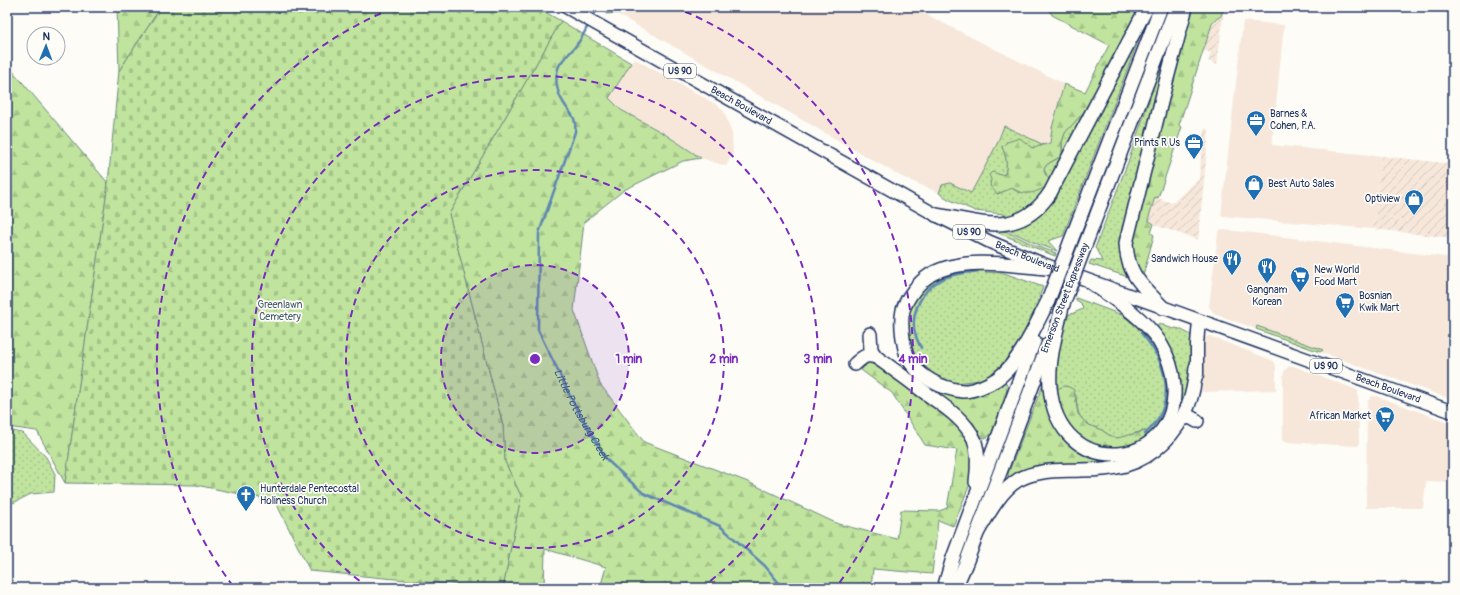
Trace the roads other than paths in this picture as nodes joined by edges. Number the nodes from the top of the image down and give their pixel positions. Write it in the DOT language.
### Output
graph roads {
  1 [pos="566,7"];
  2 [pos="1147,7"];
  3 [pos="1161,7"];
  4 [pos="1176,7"];
  5 [pos="1186,7"];
  6 [pos="936,215"];
  7 [pos="1055,269"];
  8 [pos="1090,282"];
  9 [pos="1048,302"];
  10 [pos="1062,307"];
  11 [pos="1163,308"];
  12 [pos="1199,321"];
  13 [pos="870,334"];
  14 [pos="876,357"];
  15 [pos="855,364"];
  16 [pos="1197,374"];
  17 [pos="1453,412"];
  18 [pos="1182,418"];
  19 [pos="1197,421"];
  20 [pos="972,507"];
  21 [pos="977,533"];
  22 [pos="944,588"];
  23 [pos="955,588"];
  1 -- 6 [label="highway, Beach Boulevard / US 90"];
  2 -- 6 [label="highway"];
  3 -- 9 [label="highway, Emerson Street Expressway, bridge"];
  4 -- 10 [label="highway, Emerson Street Expressway, bridge"];
  5 -- 11 [label="highway"];
  6 -- 7 [label="highway, Beach Boulevard / US 90"];
  7 -- 8 [label="highway, Beach Boulevard / US 90"];
  7 -- 9 [label="highway"];
  8 -- 10 [label="highway"];
  8 -- 11 [label="highway, Beach Boulevard / US 90"];
  9 -- 20 [label="highway, Emerson Street Expressway"];
  10 -- 21 [label="highway, Emerson Street Expressway"];
  11 -- 12 [label="highway, Beach Boulevard / US 90"];
  12 -- 16 [label="highway"];
  12 -- 17 [label="highway, Beach Boulevard / US 90"];
  13 -- 14 [label="highway"];
  14 -- 15 [label="highway"];
  14 -- 20 [label="highway"];
  16 -- 18 [label="highway"];
  18 -- 19 [label="highway"];
  18 -- 21 [label="highway"];
  20 -- 22 [label="highway, Emerson Street Expressway"];
  21 -- 23 [label="highway, Emerson Street Expressway"];
}
